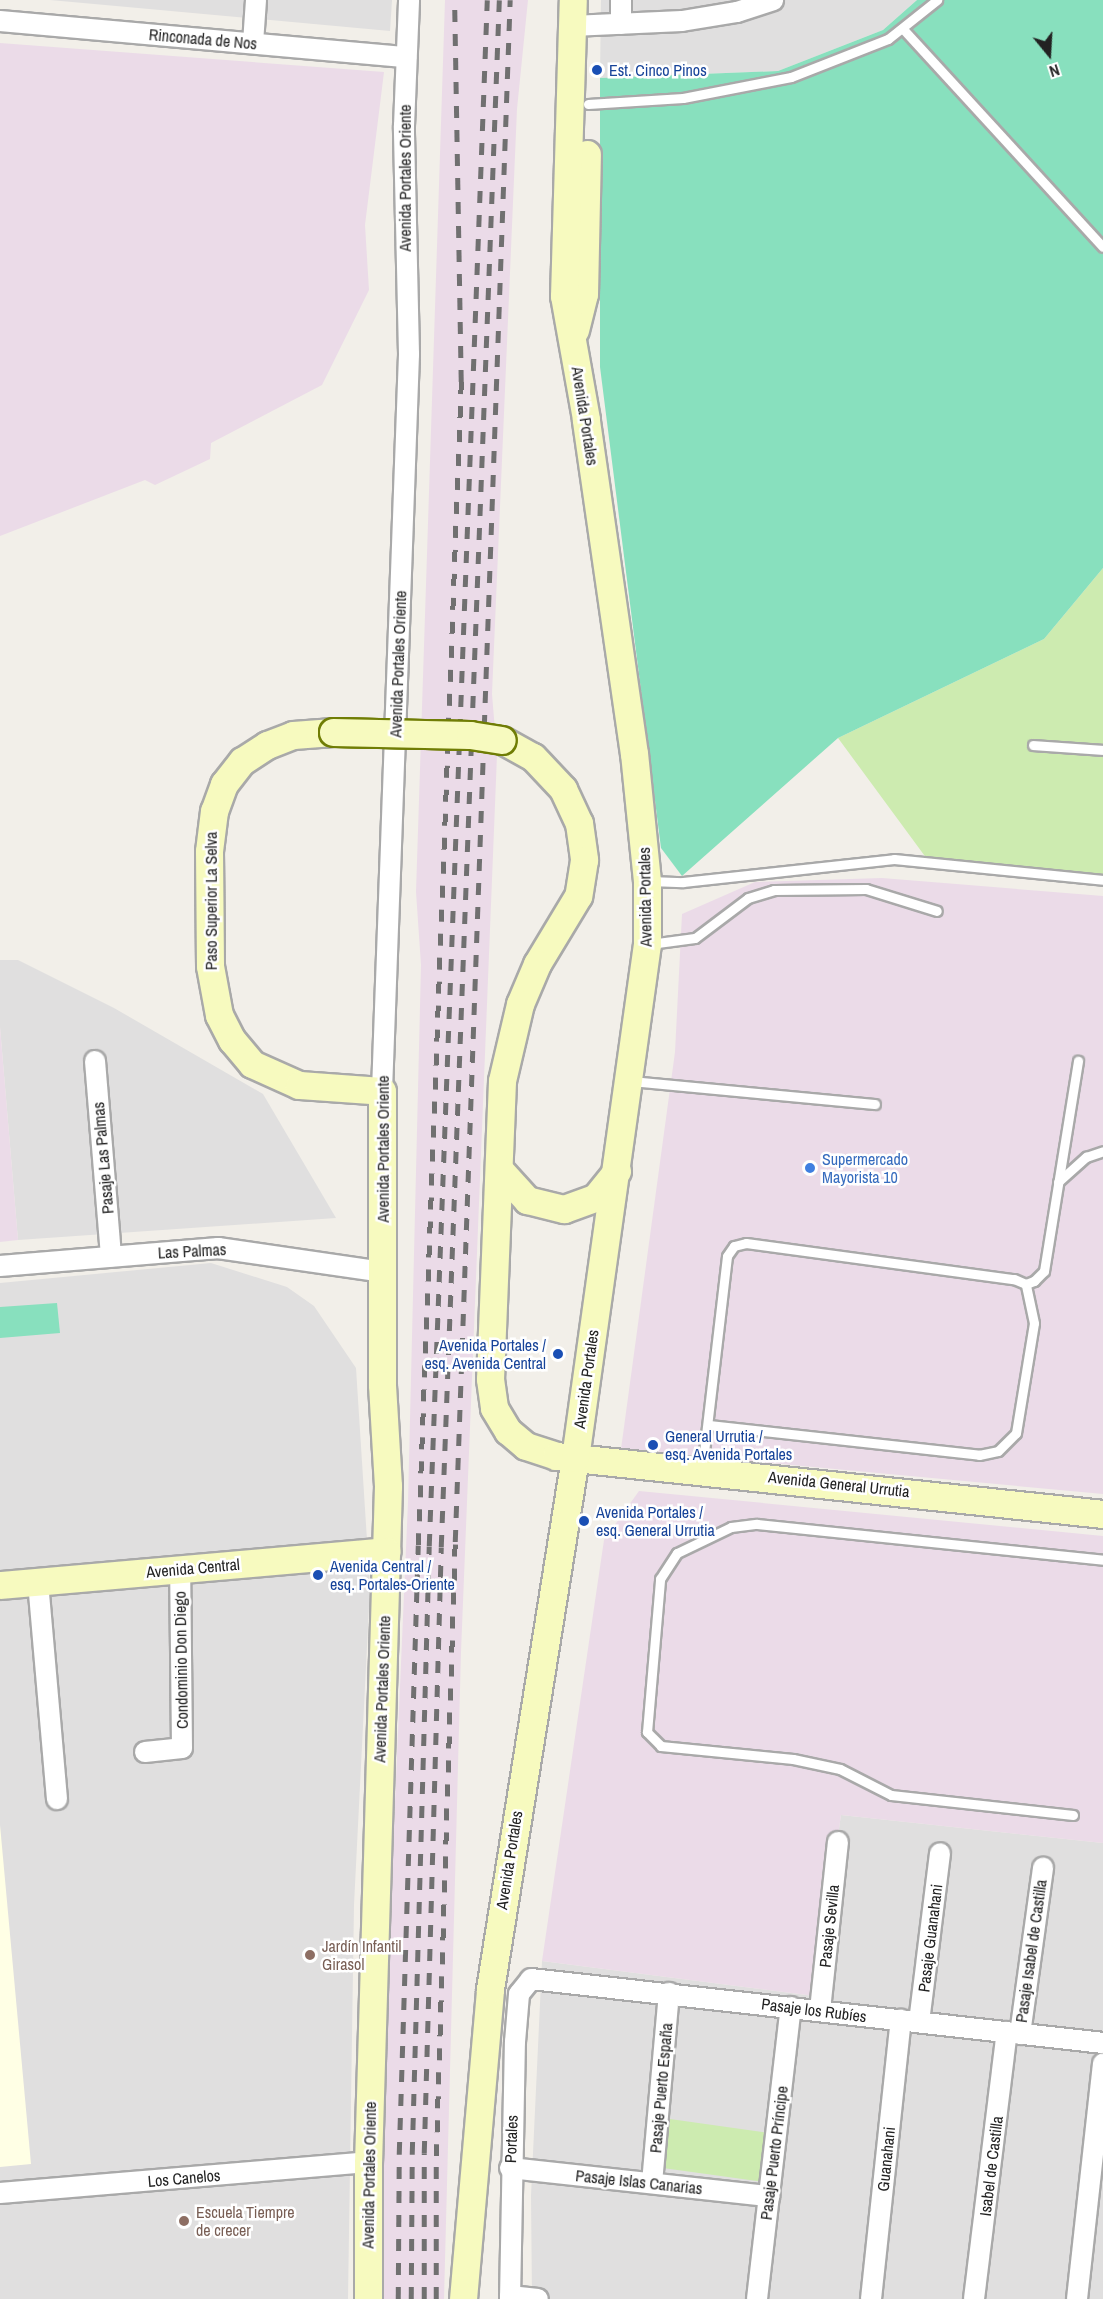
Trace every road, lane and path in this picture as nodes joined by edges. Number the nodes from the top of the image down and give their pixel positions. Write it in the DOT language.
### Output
graph roads {
  1 [pos="255,0"];
  2 [pos="409,0"];
  3 [pos="621,0"];
  4 [pos="773,0"];
  5 [pos="937,0"];
  6 [pos="737,6"];
  7 [pos="581,13"];
  8 [pos="0,21"];
  9 [pos="621,24"];
  10 [pos="904,30"];
  11 [pos="253,43"];
  12 [pos="406,57"];
  13 [pos="588,104"];
  14 [pos="1103,247"];
  15 [pos="573,337"];
  16 [pos="1033,745"];
  17 [pos="1103,750"];
  18 [pos="1103,880"];
  19 [pos="646,881"];
  20 [pos="937,911"];
  21 [pos="647,944"];
  22 [pos="95,1061"];
  23 [pos="1078,1061"];
  24 [pos="630,1081"];
  25 [pos="382,1091"];
  26 [pos="875,1104"];
  27 [pos="1103,1151"];
  28 [pos="499,1169"];
  29 [pos="618,1170"];
  30 [pos="1059,1182"];
  31 [pos="111,1256"];
  32 [pos="0,1266"];
  33 [pos="382,1272"];
  34 [pos="1026,1284"];
  35 [pos="709,1425"];
  36 [pos="575,1458"];
  37 [pos="702,1469"];
  38 [pos="1103,1514"];
  39 [pos="387,1551"];
  40 [pos="1103,1560"];
  41 [pos="180,1569"];
  42 [pos="38,1582"];
  43 [pos="0,1585"];
  44 [pos="145,1752"];
  45 [pos="57,1798"];
  46 [pos="1073,1815"];
  47 [pos="838,1842"];
  48 [pos="940,1853"];
  49 [pos="1043,1868"];
  50 [pos="526,1982"];
  51 [pos="669,1993"];
  52 [pos="791,2007"];
  53 [pos="820,2010"];
  54 [pos="910,2021"];
  55 [pos="1013,2033"];
  56 [pos="1103,2043"];
  57 [pos="1103,2062"];
  58 [pos="368,2162"];
  59 [pos="510,2168"];
  60 [pos="652,2183"];
  61 [pos="0,2193"];
  62 [pos="769,2196"];
  63 [pos="470,2230"];
  64 [pos="510,2298"];
  65 [pos="368,2299"];
  66 [pos="463,2299"];
  67 [pos="474,2299"];
  68 [pos="538,2299"];
  69 [pos="757,2299"];
  70 [pos="871,2299"];
  71 [pos="974,2299"];
  72 [pos="1077,2299"];
  1 -- 11 [label="street"];
  2 -- 12 [label="street, Avenida Portales Oriente"];
  3 -- 9 [label="street"];
  4 -- 6 [label="street"];
  5 -- 10 [label="lane"];
  6 -- 9 [label="street"];
  7 -- 9 [label="street"];
  7 -- 13 [label="main road, Avenida Portales"];
  7 -- 15 [label="main road, Avenida Portales"];
  8 -- 11 [label="street, Rinconada de Nos"];
  10 -- 13 [label="lane"];
  10 -- 14 [label="lane"];
  11 -- 12 [label="street, Rinconada de Nos"];
  12 -- 25 [label="street, Avenida Portales Oriente"];
  13 -- 15 [label="main road, Avenida Portales"];
  15 -- 19 [label="main road, Avenida Portales"];
  16 -- 17 [label="lane"];
  18 -- 19 [label="lane"];
  19 -- 21 [label="main road, Avenida Portales"];
  20 -- 21 [label="lane"];
  21 -- 24 [label="main road, Avenida Portales"];
  22 -- 31 [label="street, Pasaje Las Palmas"];
  23 -- 30 [label="lane"];
  24 -- 26 [label="lane"];
  24 -- 29 [label="main road, Avenida Portales"];
  25 -- 28 [label="main road, Paso Superior La Selva, bridge"];
  25 -- 33 [label="main road, Avenida Portales Oriente"];
  27 -- 30 [label="lane"];
  28 -- 29 [label="main road"];
  28 -- 36 [label="main road"];
  29 -- 36 [label="main road, Avenida Portales"];
  30 -- 34 [label="lane"];
  31 -- 32 [label="street, Las Palmas"];
  31 -- 33 [label="street, Las Palmas"];
  33 -- 39 [label="main road, Avenida Portales Oriente"];
  34 -- 35 [label="lane"];
  34 -- 35 [label="lane"];
  35 -- 37 [label="lane"];
  36 -- 37 [label="main road, Avenida General Urrutia"];
  36 -- 63 [label="main road, Avenida Portales"];
  37 -- 38 [label="main road, Avenida General Urrutia"];
  39 -- 41 [label="main road, Avenida Central"];
  39 -- 58 [label="main road, Avenida Portales Oriente"];
  40 -- 46 [label="lane"];
  41 -- 42 [label="main road, Avenida Central"];
  41 -- 44 [label="street, Condominio Don Diego"];
  42 -- 43 [label="main road, Avenida Central"];
  42 -- 45 [label="street"];
  47 -- 53 [label="street, Pasaje Sevilla"];
  48 -- 54 [label="street, Pasaje Guanahani"];
  49 -- 55 [label="street, Pasaje Isabel de Castilla"];
  50 -- 51 [label="street, Pasaje los Rubíes"];
  50 -- 59 [label="street, Portales"];
  51 -- 52 [label="street, Pasaje los Rubíes"];
  51 -- 60 [label="street, Pasaje Puerto España"];
  52 -- 53 [label="street, Pasaje los Rubíes"];
  52 -- 62 [label="street, Pasaje Puerto Príncipe"];
  53 -- 54 [label="street, Pasaje los Rubíes"];
  54 -- 55 [label="street, Pasaje los Rubíes"];
  54 -- 70 [label="street, Guanahani"];
  55 -- 56 [label="street, Pasaje los Rubíes"];
  55 -- 71 [label="street, Isabel de Castilla"];
  57 -- 72 [label="street"];
  58 -- 61 [label="street, Los Canelos"];
  58 -- 65 [label="main road, Avenida Portales Oriente"];
  59 -- 60 [label="street, Pasaje Islas Canarias"];
  59 -- 64 [label="street, Portales"];
  60 -- 62 [label="street, Pasaje Islas Canarias"];
  62 -- 69 [label="street, Pasaje Puerto Príncipe"];
  63 -- 66 [label="main road, Avenida Portales"];
  63 -- 67 [label="main road, Avenida Portales"];
  64 -- 68 [label="street"];
}
